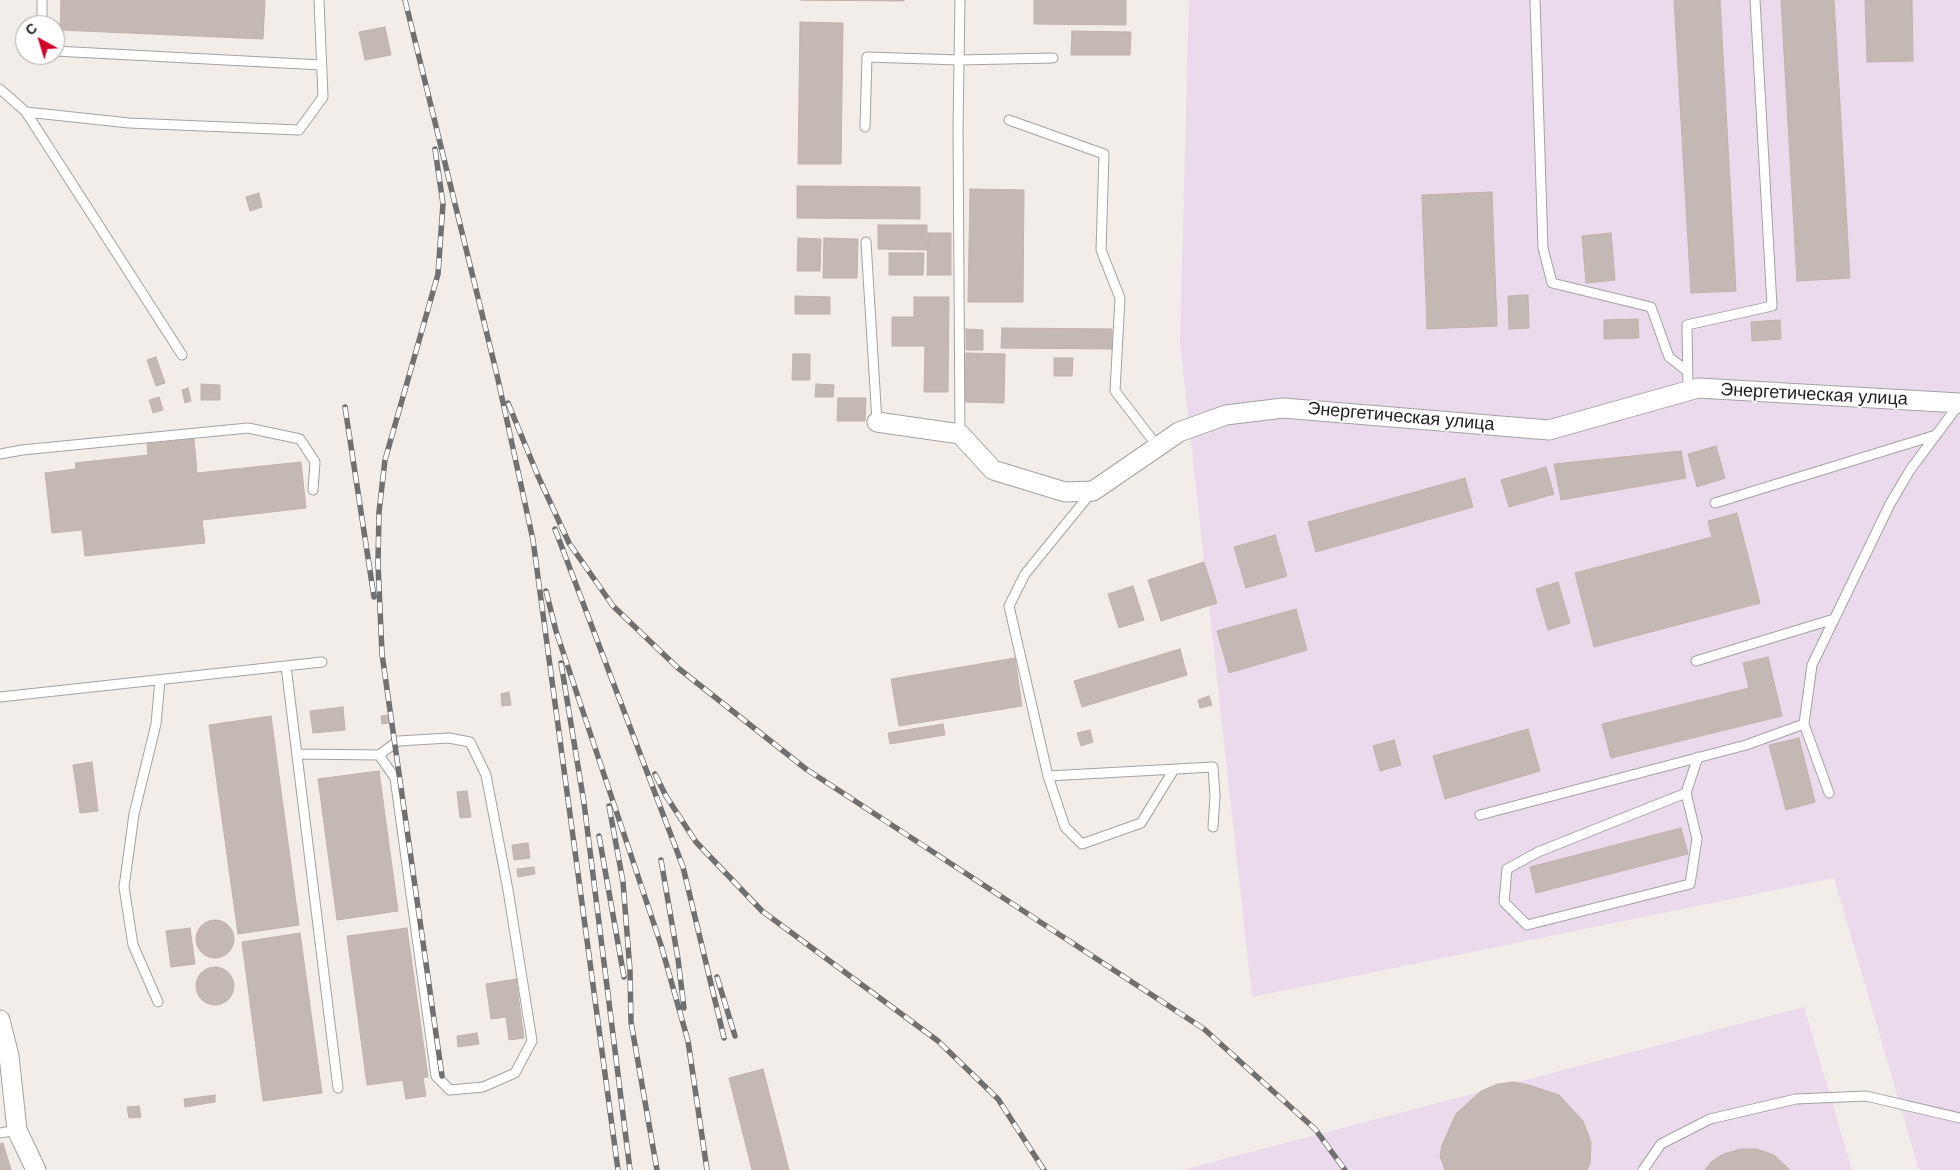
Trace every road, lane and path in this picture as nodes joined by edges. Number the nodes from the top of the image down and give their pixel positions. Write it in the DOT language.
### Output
graph roads {
  1 [pos="42,0"];
  2 [pos="319,0"];
  3 [pos="960,0"];
  4 [pos="1535,0"];
  5 [pos="1755,0"];
  6 [pos="42,15"];
  7 [pos="65,52"];
  8 [pos="1053,58"];
  9 [pos="959,60"];
  10 [pos="321,65"];
  11 [pos="0,89"];
  12 [pos="26,112"];
  13 [pos="1009,120"];
  14 [pos="865,127"];
  15 [pos="866,242"];
  16 [pos="182,355"];
  17 [pos="1687,370"];
  18 [pos="1688,391"];
  19 [pos="1960,403"];
  20 [pos="877,422"];
  21 [pos="960,434"];
  22 [pos="1936,434"];
  23 [pos="1158,447"];
  24 [pos="0,454"];
  25 [pos="313,490"];
  26 [pos="1093,491"];
  27 [pos="1715,503"];
  28 [pos="1834,619"];
  29 [pos="1696,661"];
  30 [pos="322,662"];
  31 [pos="286,666"];
  32 [pos="160,680"];
  33 [pos="0,697"];
  34 [pos="1804,724"];
  35 [pos="297,754"];
  36 [pos="379,755"];
  37 [pos="1698,757"];
  38 [pos="1173,770"];
  39 [pos="1048,776"];
  40 [pos="1686,793"];
  41 [pos="1829,793"];
  42 [pos="1480,815"];
  43 [pos="1213,827"];
  44 [pos="158,1002"];
  45 [pos="0,1020"];
  46 [pos="338,1088"];
  47 [pos="1960,1118"];
  48 [pos="9,1132"];
  49 [pos="36,1170"];
  50 [pos="1643,1170"];
  1 -- 6 [label="lane"];
  2 -- 10 [label="lane"];
  3 -- 9 [label="lane"];
  4 -- 17 [label="lane"];
  5 -- 17 [label="lane"];
  7 -- 10 [label="lane"];
  8 -- 9 [label="lane"];
  9 -- 14 [label="lane"];
  9 -- 21 [label="lane"];
  10 -- 12 [label="lane"];
  11 -- 12 [label="lane"];
  12 -- 16 [label="lane"];
  13 -- 23 [label="lane"];
  15 -- 20 [label="lane"];
  17 -- 18 [label="lane"];
  18 -- 19 [label="street, Энергетическая улица"];
  18 -- 23 [label="street, Энергетическая улица"];
  19 -- 22 [label="lane"];
  20 -- 21 [label="street"];
  21 -- 26 [label="street"];
  22 -- 27 [label="lane"];
  22 -- 28 [label="lane"];
  23 -- 26 [label="street, Энергетическая улица"];
  24 -- 25 [label="lane"];
  26 -- 39 [label="lane"];
  28 -- 29 [label="lane"];
  28 -- 34 [label="lane"];
  30 -- 31 [label="lane"];
  31 -- 32 [label="lane"];
  31 -- 35 [label="lane"];
  32 -- 33 [label="lane"];
  32 -- 44 [label="lane"];
  34 -- 37 [label="lane"];
  34 -- 41 [label="lane"];
  35 -- 36 [label="lane"];
  35 -- 46 [label="lane"];
  36 -- 36 [label="lane"];
  37 -- 40 [label="lane"];
  37 -- 42 [label="lane"];
  38 -- 39 [label="lane"];
  38 -- 39 [label="lane"];
  38 -- 43 [label="lane"];
  40 -- 40 [label="lane"];
  45 -- 48 [label="street"];
  47 -- 50 [label="lane"];
  48 -- 49 [label="street"];
}
